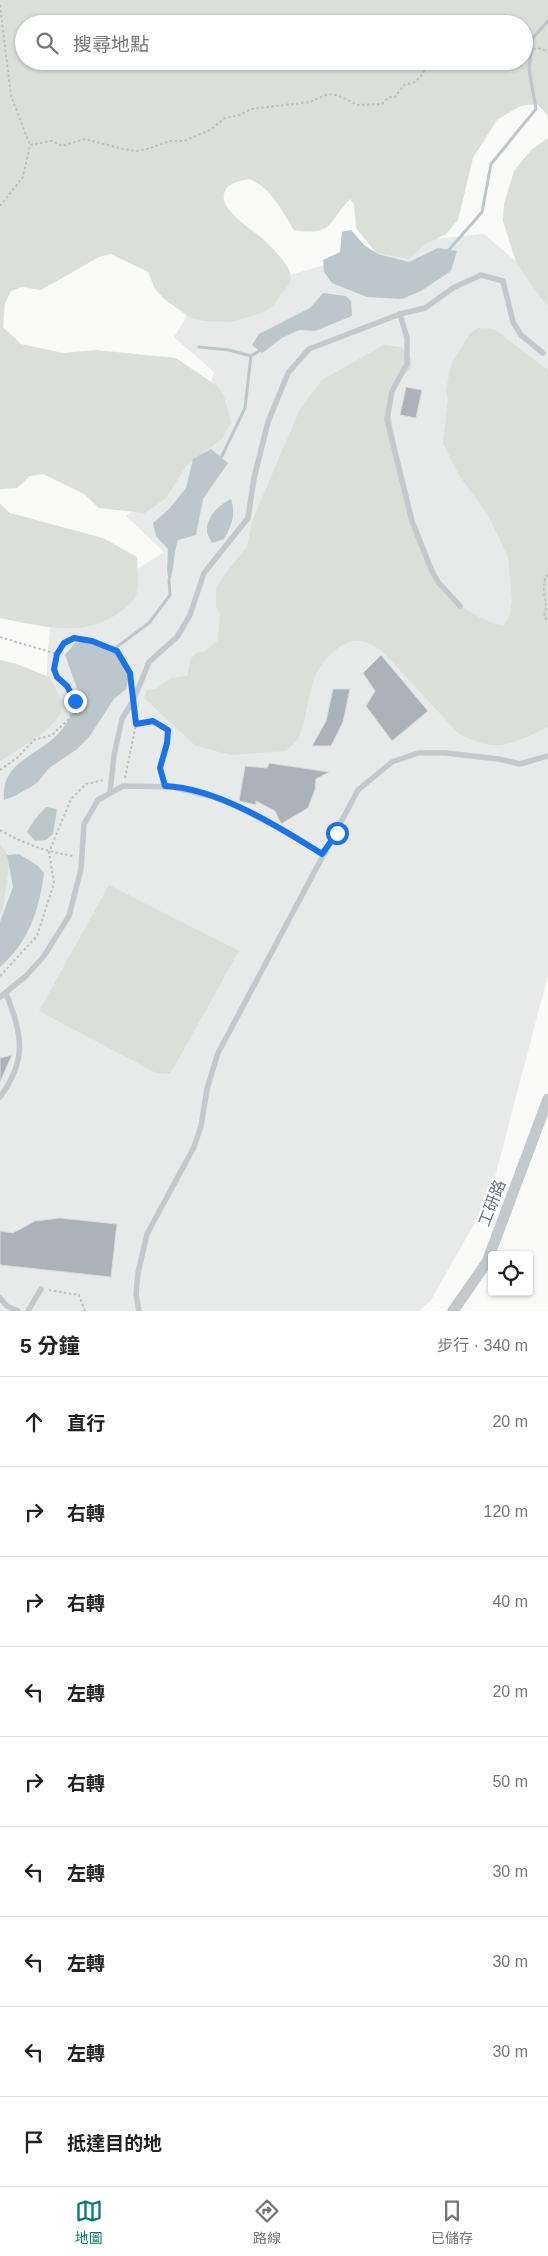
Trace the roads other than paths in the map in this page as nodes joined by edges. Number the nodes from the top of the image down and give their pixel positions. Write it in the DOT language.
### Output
graph roads {
  1 [pos="400,314"];
  2 [pos="543,353"];
  3 [pos="460,606"];
  4 [pos="548,756"];
  5 [pos="110,793"];
  6 [pos="322,854"];
  7 [pos="3,995"];
  8 [pos="0,1097"];
  9 [pos="548,1099"];
  10 [pos="546,1116"];
  11 [pos="41,1289"];
  12 [pos="0,1298"];
  13 [pos="18,1311"];
  14 [pos="28,1311"];
  15 [pos="139,1311"];
  16 [pos="453,1311"];
  1 -- 2 [label="lane"];
  1 -- 3 [label="lane"];
  1 -- 5 [label="lane"];
  4 -- 6 [label="lane"];
  5 -- 6 [label="lane"];
  5 -- 7 [label="lane"];
  6 -- 15 [label="lane"];
  7 -- 8 [label="lane"];
  9 -- 10 [label="street, 工研路"];
  10 -- 16 [label="street, 工研路"];
  11 -- 14 [label="lane"];
  12 -- 13 [label="lane"];
}
